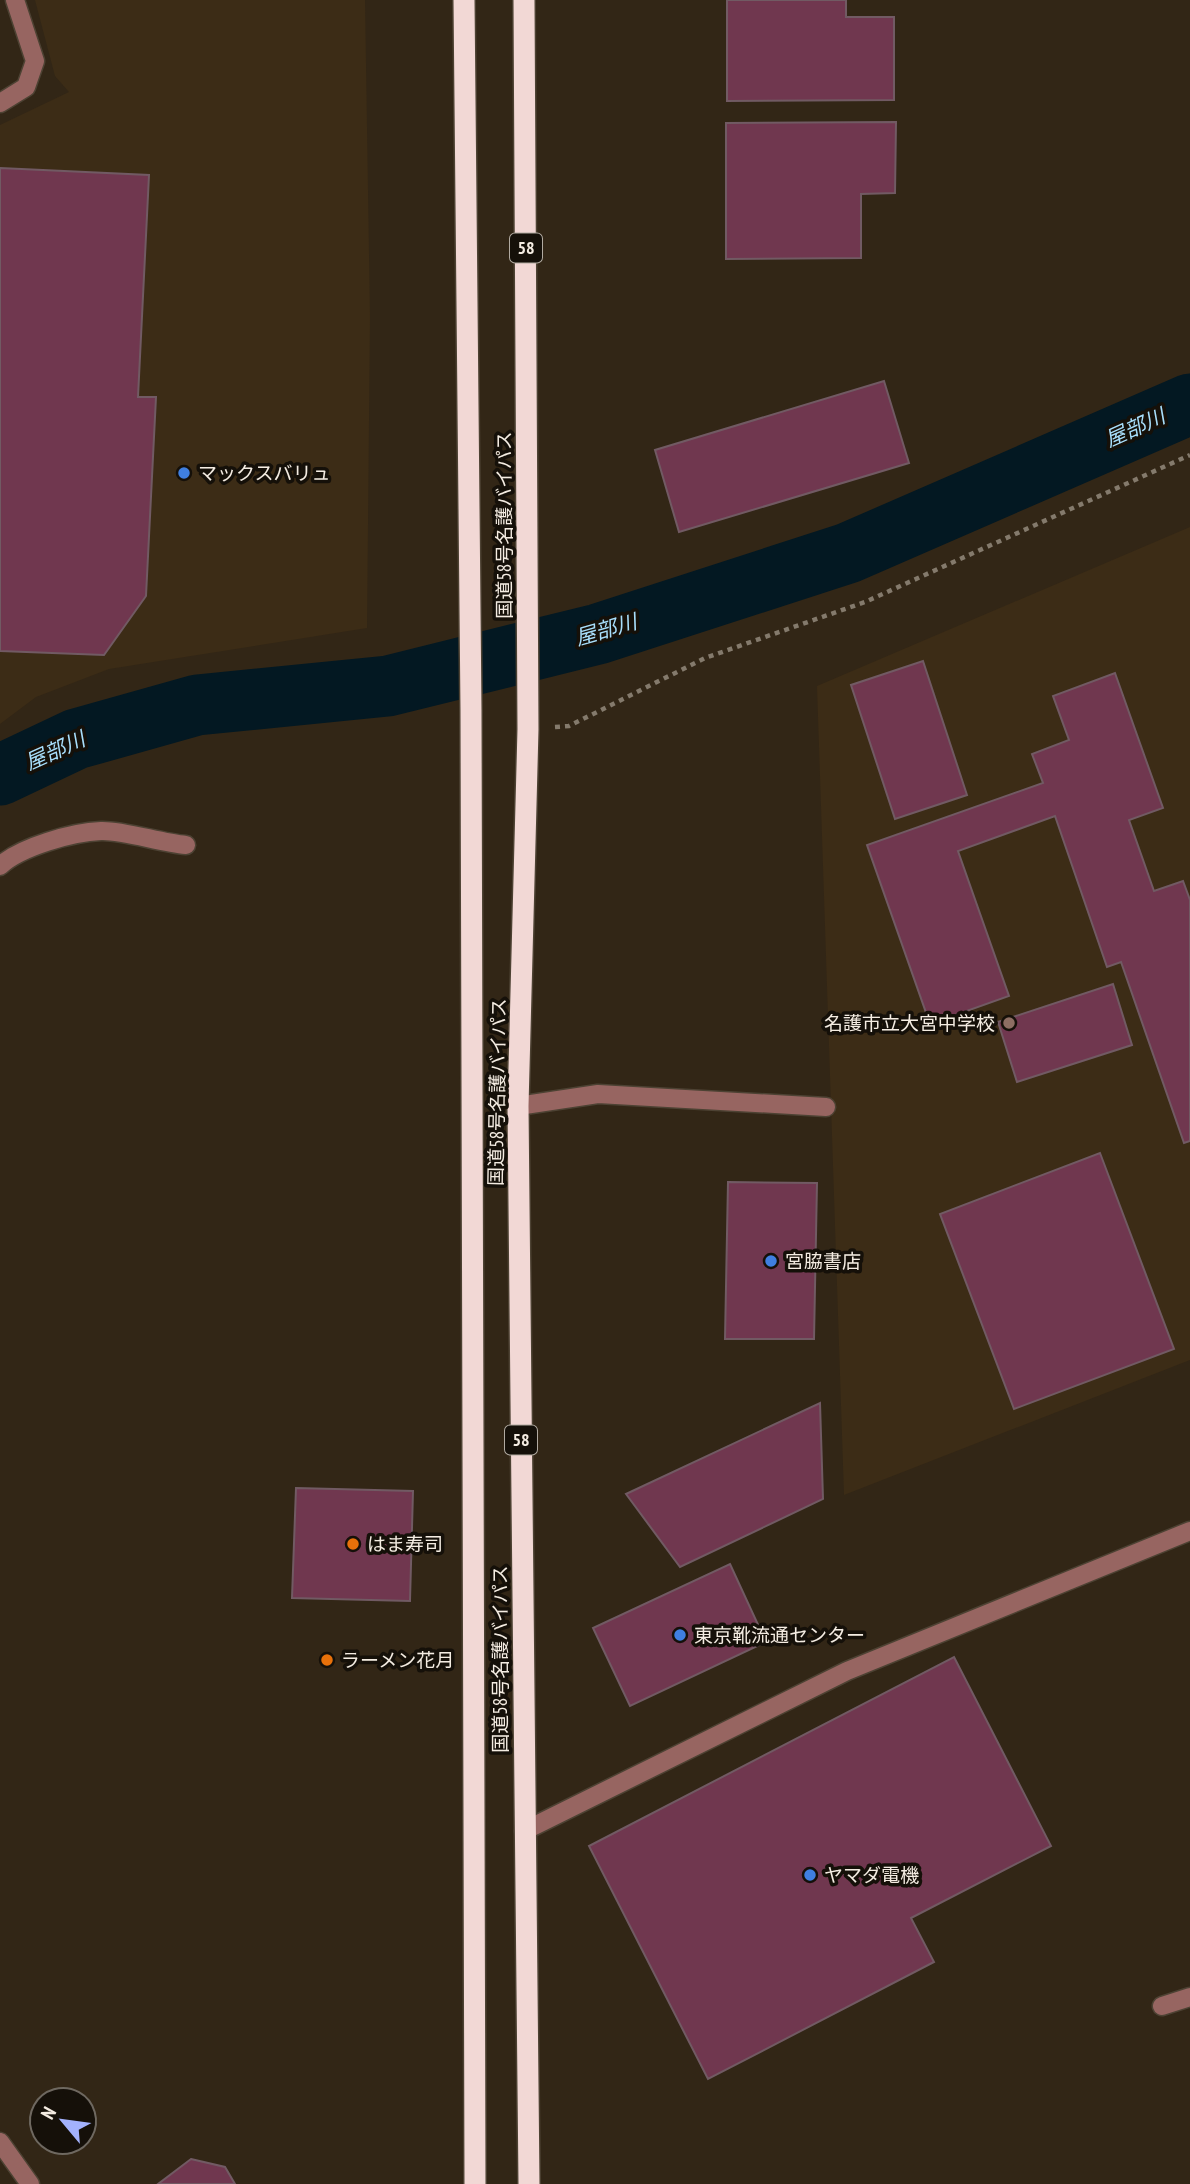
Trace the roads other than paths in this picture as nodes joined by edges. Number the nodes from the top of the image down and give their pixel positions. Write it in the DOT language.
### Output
graph roads {
  1 [pos="15,0"];
  2 [pos="464,0"];
  3 [pos="524,0"];
  4 [pos="0,103"];
  5 [pos="186,845"];
  6 [pos="0,866"];
  7 [pos="518,1106"];
  8 [pos="826,1107"];
  9 [pos="1190,1531"];
  10 [pos="524,1831"];
  11 [pos="1190,1997"];
  12 [pos="1162,2006"];
  13 [pos="0,2142"];
  14 [pos="30,2184"];
  15 [pos="475,2184"];
  16 [pos="528,2184"];
  1 -- 4 [label="street"];
  2 -- 15 [label="highway, 国道58号名護バイパス"];
  3 -- 7 [label="highway, 国道58号名護バイパス / 58"];
  5 -- 6 [label="street"];
  7 -- 8 [label="street"];
  7 -- 10 [label="highway, 国道58号名護バイパス / 58"];
  9 -- 10 [label="street"];
  10 -- 16 [label="highway, 国道58号名護バイパス / 58"];
  11 -- 12 [label="street"];
  13 -- 14 [label="street"];
}
